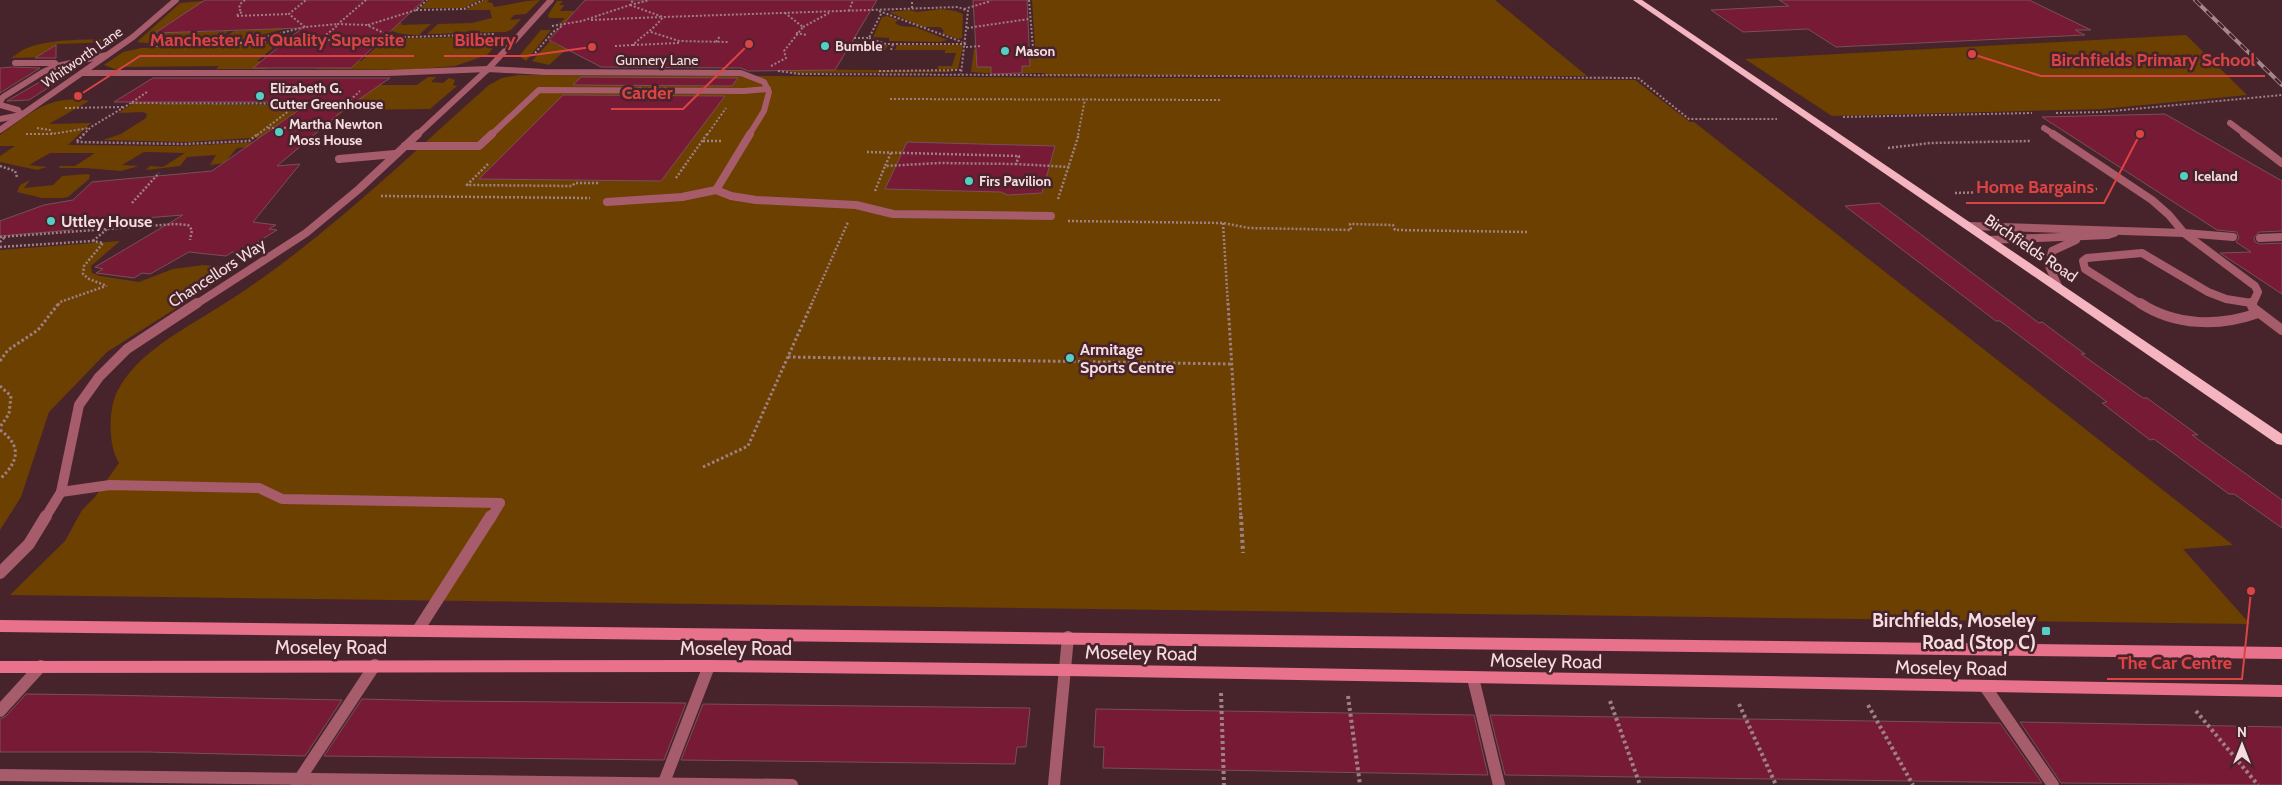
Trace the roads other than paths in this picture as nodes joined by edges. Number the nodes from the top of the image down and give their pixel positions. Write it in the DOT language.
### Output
graph roads {
  1 [pos="176,0"];
  2 [pos="551,0"];
  3 [pos="1637,0"];
  4 [pos="107,54"];
  5 [pos="15,63"];
  6 [pos="57,66"];
  7 [pos="488,69"];
  8 [pos="82,73"];
  9 [pos="768,89"];
  10 [pos="0,103"];
  11 [pos="21,115"];
  12 [pos="0,119"];
  13 [pos="2230,123"];
  14 [pos="2044,128"];
  15 [pos="0,130"];
  16 [pos="405,146"];
  17 [pos="396,154"];
  18 [pos="339,159"];
  19 [pos="2282,163"];
  20 [pos="716,190"];
  21 [pos="607,202"];
  22 [pos="1051,216"];
  23 [pos="1969,226"];
  24 [pos="2120,231"];
  25 [pos="2184,233"];
  26 [pos="2086,236"];
  27 [pos="2233,237"];
  28 [pos="2260,238"];
  29 [pos="2282,238"];
  30 [pos="1989,240"];
  31 [pos="2058,286"];
  32 [pos="2251,303"];
  33 [pos="2258,313"];
  34 [pos="2282,330"];
  35 [pos="2282,441"];
  36 [pos="61,492"];
  37 [pos="0,573"];
  38 [pos="0,626"];
  39 [pos="418,630"];
  40 [pos="1068,637"];
  41 [pos="2282,653"];
  42 [pos="375,665"];
  43 [pos="41,666"];
  44 [pos="709,666"];
  45 [pos="0,667"];
  46 [pos="1065,670"];
  47 [pos="1473,678"];
  48 [pos="1986,688"];
  49 [pos="2282,691"];
  50 [pos="0,710"];
  51 [pos="0,775"];
  52 [pos="298,782"];
  53 [pos="664,784"];
  54 [pos="792,785"];
  55 [pos="1054,785"];
  56 [pos="1499,785"];
  57 [pos="2053,785"];
  1 -- 4 [label="street, Whitworth Lane"];
  2 -- 7 [label="street, Chancellors Way"];
  3 -- 23 [label="highway, Birchfields Road"];
  4 -- 6 [label="street"];
  4 -- 8 [label="street, Whitworth Lane"];
  5 -- 6 [label="street"];
  6 -- 10 [label="street"];
  7 -- 8 [label="street, Gunnery Lane"];
  7 -- 9 [label="street, Gunnery Lane"];
  7 -- 16 [label="street, Chancellors Way"];
  8 -- 11 [label="street, Whitworth Lane"];
  9 -- 16 [label="street"];
  9 -- 20 [label="street"];
  10 -- 11 [label="street"];
  11 -- 12 [label="street"];
  11 -- 15 [label="street, Whitworth Lane"];
  13 -- 19 [label="street"];
  14 -- 25 [label="street"];
  16 -- 17 [label="street, Chancellors Way"];
  17 -- 18 [label="street"];
  17 -- 36 [label="street, Chancellors Way"];
  20 -- 21 [label="street"];
  20 -- 22 [label="street"];
  23 -- 24 [label="street"];
  23 -- 30 [label="highway, Birchfields Road"];
  24 -- 25 [label="street"];
  24 -- 26 [label="street"];
  25 -- 27 [label="street"];
  25 -- 32 [label="street"];
  26 -- 30 [label="street"];
  26 -- 31 [label="street"];
  28 -- 29 [label="street"];
  30 -- 31 [label="highway, Birchfields Road"];
  31 -- 35 [label="highway, Birchfields Road"];
  32 -- 33 [label="street"];
  32 -- 33 [label="street"];
  33 -- 34 [label="street"];
  36 -- 37 [label="street, Chancellors Way"];
  36 -- 39 [label="street"];
  38 -- 39 [label="main road, Moseley Road"];
  39 -- 40 [label="main road, Moseley Road"];
  40 -- 41 [label="main road, Moseley Road"];
  40 -- 46 [label="street"];
  42 -- 43 [label="main road, Moseley Road"];
  42 -- 44 [label="main road, Moseley Road"];
  42 -- 52 [label="street"];
  43 -- 45 [label="main road, Moseley Road"];
  43 -- 50 [label="street"];
  44 -- 46 [label="main road, Moseley Road"];
  44 -- 53 [label="street"];
  46 -- 47 [label="main road, Moseley Road"];
  46 -- 55 [label="street"];
  47 -- 48 [label="main road, Moseley Road"];
  47 -- 56 [label="street"];
  48 -- 49 [label="main road, Moseley Road"];
  48 -- 57 [label="street"];
  51 -- 52 [label="street"];
  52 -- 53 [label="street"];
  53 -- 54 [label="street"];
}
